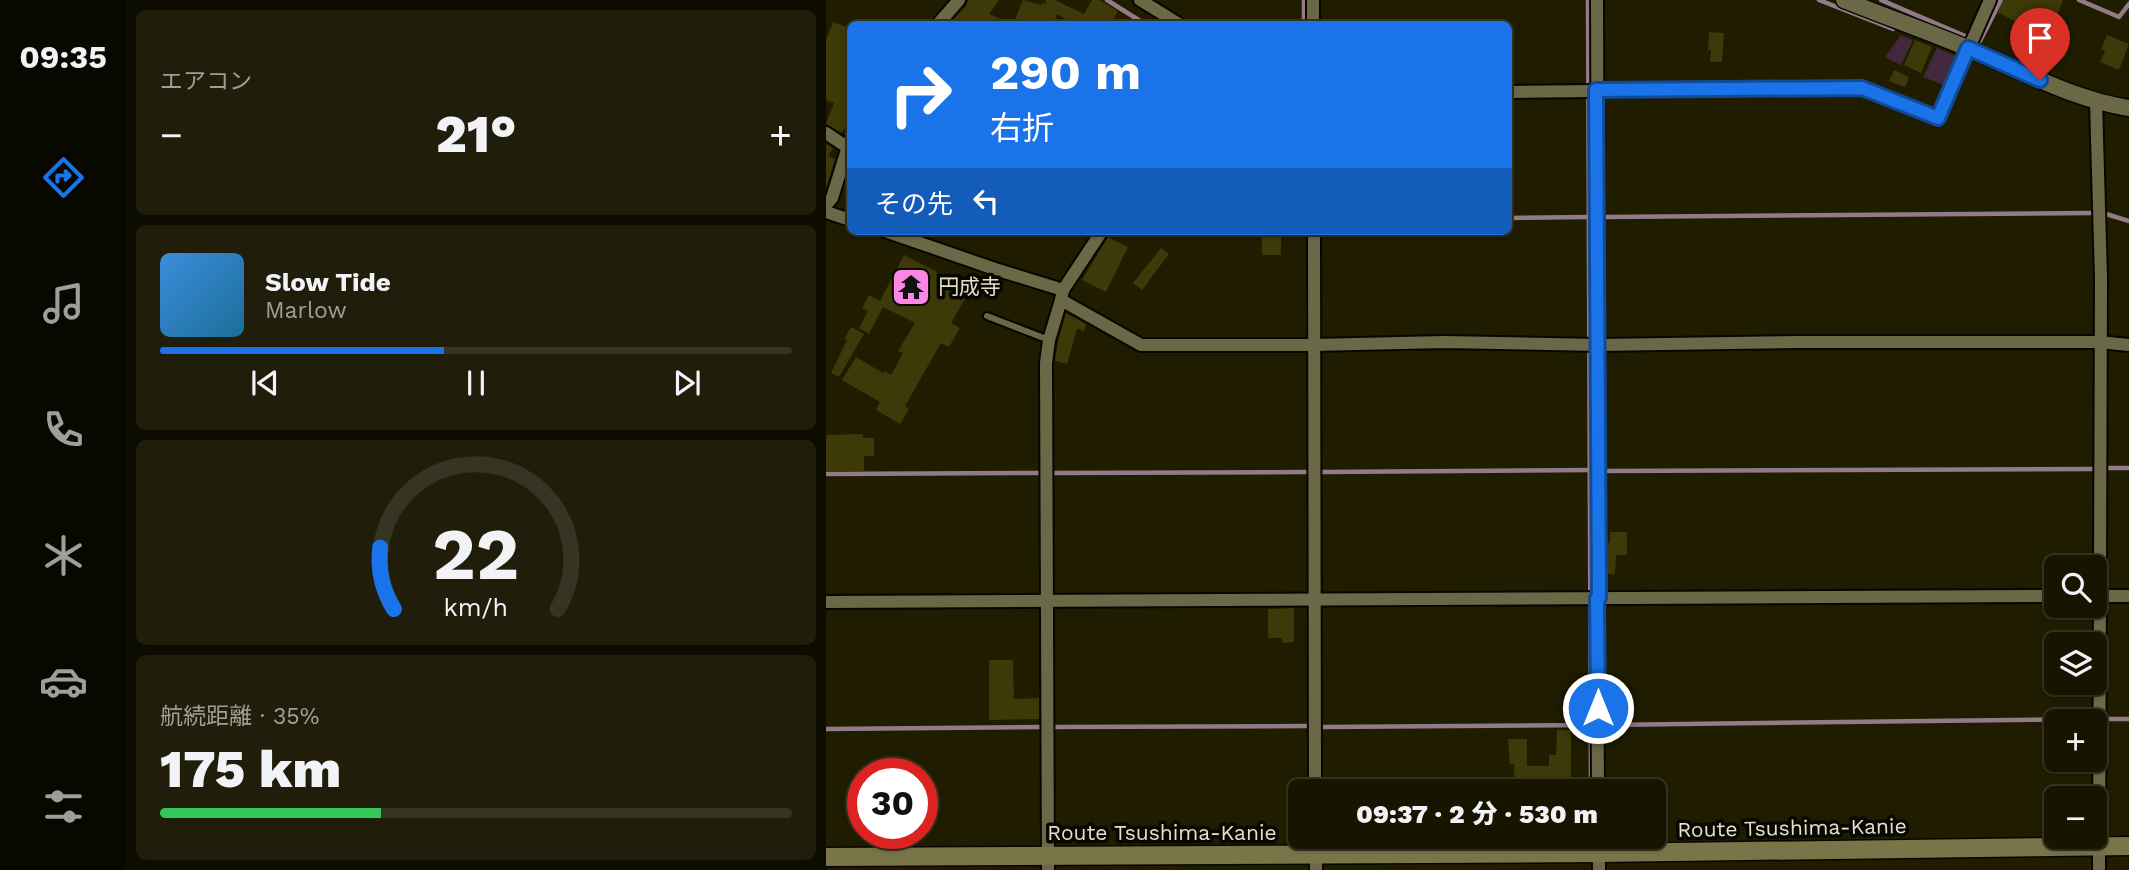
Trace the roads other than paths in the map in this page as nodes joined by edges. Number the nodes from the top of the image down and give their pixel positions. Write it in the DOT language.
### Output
graph roads {
  1 [pos="959,0"];
  2 [pos="1140,0"];
  3 [pos="1313,0"];
  4 [pos="1597,0"];
  5 [pos="1844,0"];
  6 [pos="1990,0"];
  7 [pos="941,21"];
  8 [pos="1174,21"];
  9 [pos="1313,21"];
  10 [pos="1968,48"];
  11 [pos="1590,90"];
  12 [pos="1512,92"];
  13 [pos="2096,102"];
  14 [pos="2129,108"];
  15 [pos="826,133"];
  16 [pos="847,143"];
  17 [pos="847,152"];
  18 [pos="826,205"];
  19 [pos="826,212"];
  20 [pos="847,219"];
  21 [pos="909,235"];
  22 [pos="1100,235"];
  23 [pos="1314,235"];
  24 [pos="1062,295"];
  25 [pos="988,316"];
  26 [pos="1049,340"];
  27 [pos="2099,342"];
  28 [pos="1313,345"];
  29 [pos="1598,345"];
  30 [pos="2129,345"];
  31 [pos="2097,555"];
  32 [pos="2044,596"];
  33 [pos="2107,596"];
  34 [pos="2129,596"];
  35 [pos="1594,598"];
  36 [pos="1313,599"];
  37 [pos="1046,600"];
  38 [pos="826,602"];
  39 [pos="2097,618"];
  40 [pos="1315,779"];
  41 [pos="1598,779"];
  42 [pos="2099,786"];
  43 [pos="2107,846"];
  44 [pos="2129,846"];
  45 [pos="2044,847"];
  46 [pos="2099,849"];
  47 [pos="1599,853"];
  48 [pos="826,857"];
  49 [pos="1316,862"];
  50 [pos="1048,863"];
  51 [pos="2099,870"];
  1 -- 7 [label="street"];
  2 -- 8 [label="street"];
  3 -- 9 [label="street"];
  4 -- 11 [label="street"];
  5 -- 10 [label="street"];
  6 -- 10 [label="street"];
  10 -- 11 [label="street"];
  10 -- 13 [label="street"];
  11 -- 12 [label="street"];
  11 -- 29 [label="street"];
  13 -- 14 [label="street"];
  13 -- 27 [label="street"];
  15 -- 16 [label="street"];
  17 -- 18 [label="street"];
  19 -- 20 [label="street"];
  21 -- 24 [label="street"];
  22 -- 24 [label="street"];
  23 -- 28 [label="street"];
  24 -- 26 [label="street"];
  24 -- 28 [label="street"];
  25 -- 26 [label="lane"];
  26 -- 37 [label="street"];
  27 -- 29 [label="street"];
  27 -- 30 [label="street"];
  27 -- 31 [label="street"];
  28 -- 29 [label="street"];
  28 -- 36 [label="street"];
  29 -- 35 [label="street"];
  32 -- 35 [label="street"];
  33 -- 34 [label="street"];
  35 -- 36 [label="street"];
  35 -- 41 [label="street"];
  36 -- 37 [label="street"];
  36 -- 40 [label="street"];
  37 -- 38 [label="street"];
  37 -- 50 [label="street"];
  39 -- 42 [label="street"];
  43 -- 44 [label="main road, Route Tsushima-Kanie"];
  45 -- 47 [label="main road, Route Tsushima-Kanie"];
  46 -- 51 [label="street"];
  47 -- 49 [label="main road, Route Tsushima-Kanie"];
  48 -- 50 [label="main road, Route Tsushima-Kanie"];
  49 -- 50 [label="main road, Route Tsushima-Kanie"];
}
